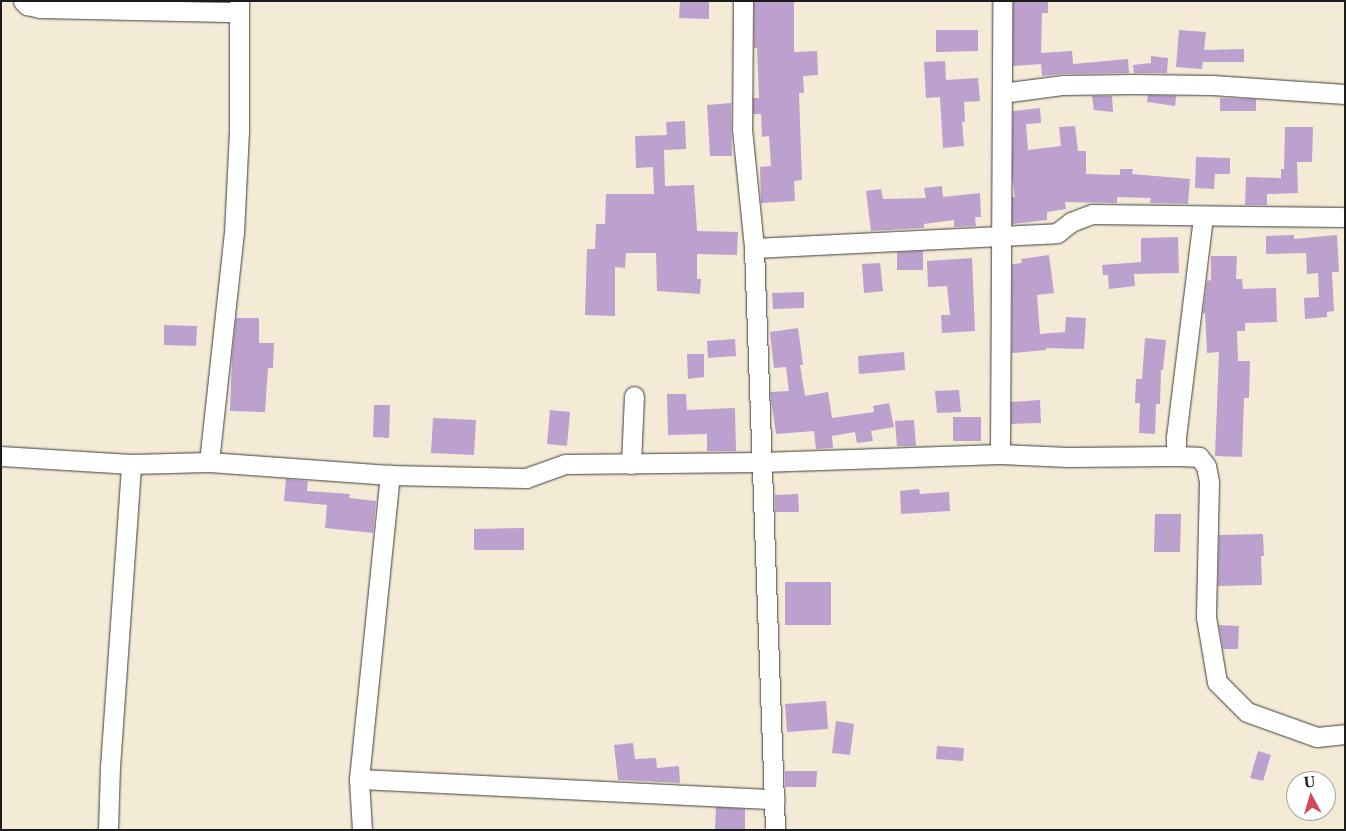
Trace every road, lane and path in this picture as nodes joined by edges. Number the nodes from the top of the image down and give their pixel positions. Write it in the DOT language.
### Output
graph roads {
  1 [pos="23,1"];
  2 [pos="743,1"];
  3 [pos="1002,1"];
  4 [pos="239,7"];
  5 [pos="1002,93"];
  6 [pos="1345,94"];
  7 [pos="1203,217"];
  8 [pos="1342,217"];
  9 [pos="1002,235"];
  10 [pos="754,248"];
  11 [pos="634,396"];
  12 [pos="1000,454"];
  13 [pos="1,456"];
  14 [pos="1176,456"];
  15 [pos="209,462"];
  16 [pos="760,462"];
  17 [pos="131,464"];
  18 [pos="630,464"];
  19 [pos="390,476"];
  20 [pos="1345,734"];
  21 [pos="359,779"];
  22 [pos="775,798"];
  23 [pos="108,830"];
  24 [pos="362,830"];
  25 [pos="776,830"];
  1 -- 4 [label="street"];
  2 -- 10 [label="street"];
  3 -- 5 [label="street"];
  4 -- 15 [label="street"];
  5 -- 6 [label="street"];
  5 -- 9 [label="street"];
  7 -- 8 [label="street"];
  7 -- 9 [label="street"];
  7 -- 14 [label="street"];
  9 -- 10 [label="street"];
  9 -- 12 [label="street"];
  10 -- 16 [label="street"];
  11 -- 18 [label="street"];
  12 -- 14 [label="street"];
  12 -- 16 [label="street"];
  13 -- 17 [label="street"];
  14 -- 20 [label="street"];
  15 -- 17 [label="street"];
  15 -- 19 [label="street"];
  16 -- 18 [label="street"];
  16 -- 22 [label="street"];
  17 -- 23 [label="street"];
  18 -- 19 [label="street"];
  19 -- 21 [label="street"];
  21 -- 22 [label="street"];
  21 -- 24 [label="street"];
  22 -- 25 [label="street"];
}
